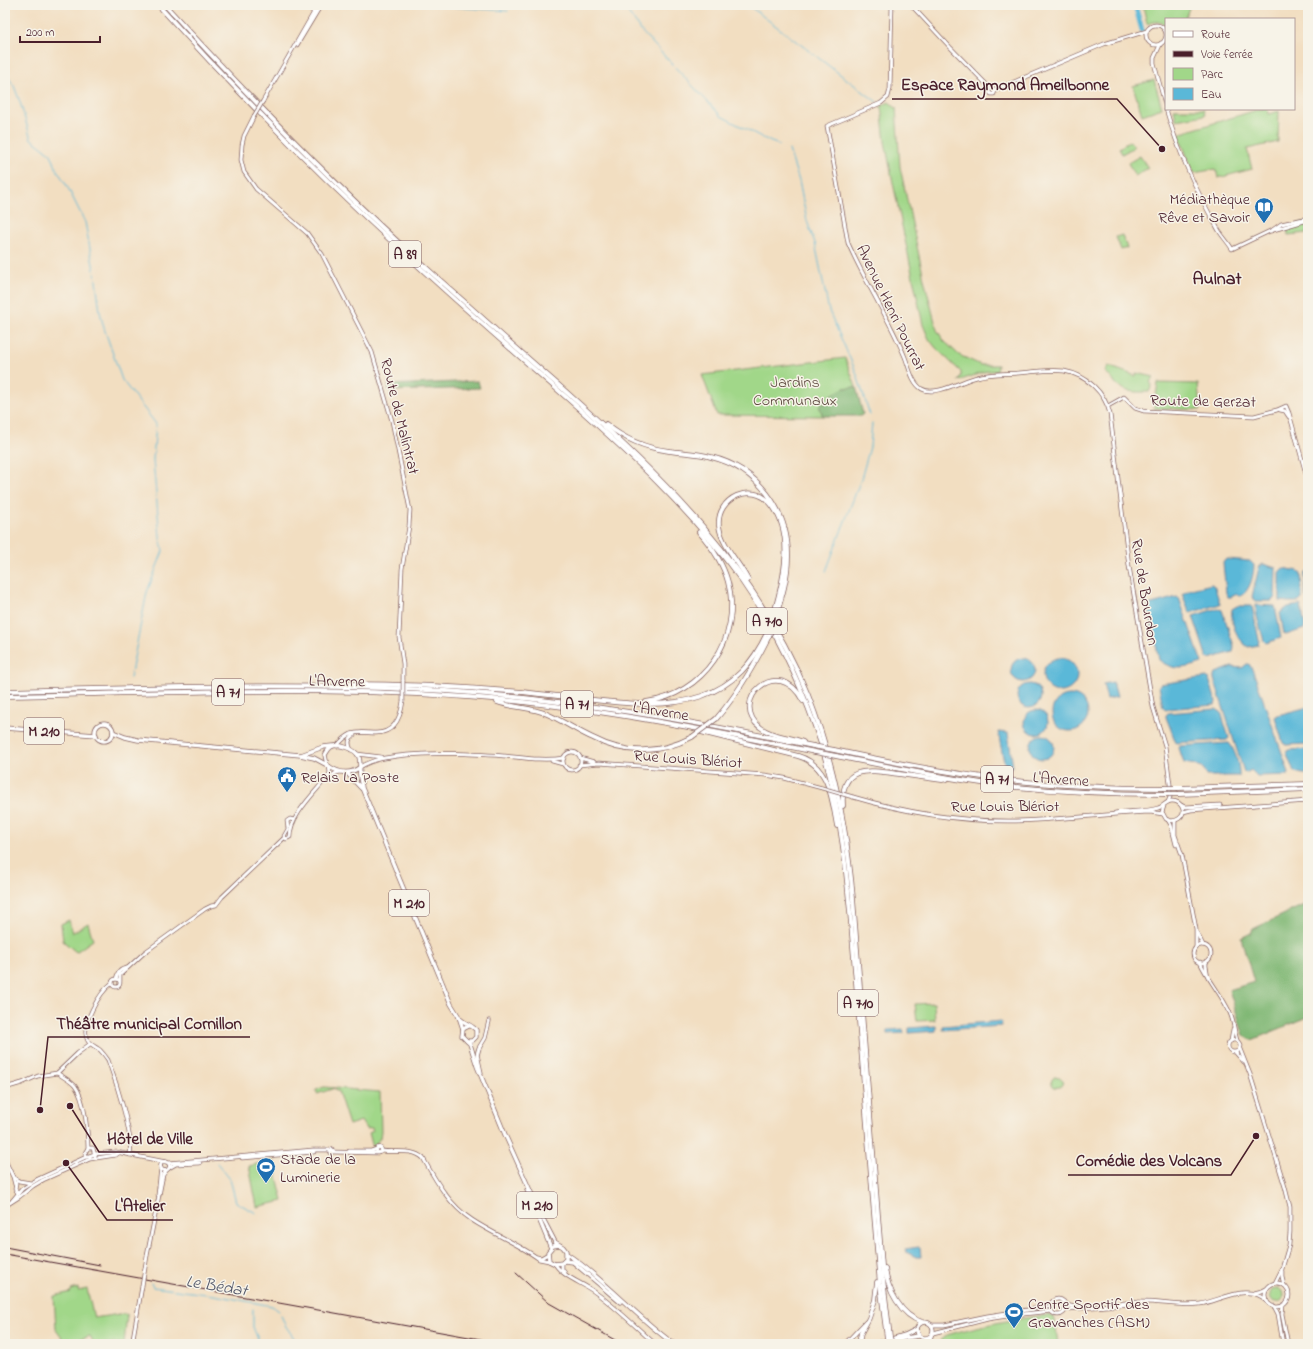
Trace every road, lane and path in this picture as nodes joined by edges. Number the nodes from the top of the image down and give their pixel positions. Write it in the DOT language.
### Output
graph roads {
  1 [pos="158,5"];
  2 [pos="165,5"];
  3 [pos="307,5"];
  4 [pos="313,5"];
  5 [pos="322,5"];
  6 [pos="892,5"];
  7 [pos="911,5"];
  8 [pos="318,8"];
  9 [pos="315,14"];
  10 [pos="1147,31"];
  11 [pos="1165,32"];
  12 [pos="1138,35"];
  13 [pos="1146,36"];
  14 [pos="1165,37"];
  15 [pos="1161,43"];
  16 [pos="1153,44"];
  17 [pos="1156,53"];
  18 [pos="990,88"];
  19 [pos="995,90"];
  20 [pos="1165,104"];
  21 [pos="1167,110"];
  22 [pos="1308,219"];
  23 [pos="1108,406"];
  24 [pos="1276,410"];
  25 [pos="589,412"];
  26 [pos="1290,419"];
  27 [pos="1308,481"];
  28 [pos="688,514"];
  29 [pos="755,594"];
  30 [pos="775,614"];
  31 [pos="768,634"];
  32 [pos="338,686"];
  33 [pos="5,690"];
  34 [pos="5,696"];
  35 [pos="491,699"];
  36 [pos="617,703"];
  37 [pos="812,718"];
  38 [pos="5,728"];
  39 [pos="696,728"];
  40 [pos="96,731"];
  41 [pos="113,732"];
  42 [pos="355,733"];
  43 [pos="82,734"];
  44 [pos="96,736"];
  45 [pos="112,737"];
  46 [pos="125,737"];
  47 [pos="335,746"];
  48 [pos="813,746"];
  49 [pos="351,750"];
  50 [pos="357,754"];
  51 [pos="300,755"];
  52 [pos="386,757"];
  53 [pos="564,758"];
  54 [pos="580,758"];
  55 [pos="545,759"];
  56 [pos="599,763"];
  57 [pos="563,764"];
  58 [pos="579,765"];
  59 [pos="328,766"];
  60 [pos="360,767"];
  61 [pos="340,772"];
  62 [pos="347,773"];
  63 [pos="952,778"];
  64 [pos="1170,780"];
  65 [pos="324,782"];
  66 [pos="1308,784"];
  67 [pos="362,788"];
  68 [pos="1308,789"];
  69 [pos="1308,801"];
  70 [pos="1168,802"];
  71 [pos="1176,802"];
  72 [pos="1181,805"];
  73 [pos="1239,805"];
  74 [pos="1164,806"];
  75 [pos="842,812"];
  76 [pos="1183,812"];
  77 [pos="1163,814"];
  78 [pos="1088,816"];
  79 [pos="294,820"];
  80 [pos="1168,820"];
  81 [pos="1175,821"];
  82 [pos="284,838"];
  83 [pos="844,855"];
  84 [pos="1183,862"];
  85 [pos="1196,929"];
  86 [pos="1203,945"];
  87 [pos="1196,947"];
  88 [pos="1206,961"];
  89 [pos="1200,962"];
  90 [pos="127,968"];
  91 [pos="116,979"];
  92 [pos="1209,979"];
  93 [pos="120,981"];
  94 [pos="113,985"];
  95 [pos="458,1017"];
  96 [pos="489,1021"];
  97 [pos="1233,1025"];
  98 [pos="469,1026"];
  99 [pos="462,1029"];
  100 [pos="474,1040"];
  101 [pos="1237,1040"];
  102 [pos="467,1041"];
  103 [pos="1230,1041"];
  104 [pos="90,1044"];
  105 [pos="1240,1049"];
  106 [pos="473,1053"];
  107 [pos="1236,1053"];
  108 [pos="1247,1065"];
  109 [pos="57,1073"];
  110 [pos="481,1078"];
  111 [pos="5,1088"];
  112 [pos="88,1148"];
  113 [pos="332,1151"];
  114 [pos="119,1153"];
  115 [pos="95,1154"];
  116 [pos="130,1155"];
  117 [pos="86,1157"];
  118 [pos="94,1158"];
  119 [pos="90,1159"];
  120 [pos="5,1160"];
  121 [pos="156,1160"];
  122 [pos="167,1162"];
  123 [pos="517,1163"];
  124 [pos="161,1167"];
  125 [pos="168,1169"];
  126 [pos="14,1178"];
  127 [pos="19,1181"];
  128 [pos="34,1183"];
  129 [pos="26,1184"];
  130 [pos="15,1185"];
  131 [pos="27,1190"];
  132 [pos="18,1193"];
  133 [pos="23,1194"];
  134 [pos="12,1201"];
  135 [pos="158,1201"];
  136 [pos="5,1206"];
  137 [pos="880,1236"];
  138 [pos="560,1245"];
  139 [pos="551,1248"];
  140 [pos="548,1254"];
  141 [pos="567,1254"];
  142 [pos="536,1257"];
  143 [pos="549,1260"];
  144 [pos="563,1262"];
  145 [pos="555,1264"];
  146 [pos="878,1266"];
  147 [pos="1282,1269"];
  148 [pos="572,1278"];
  149 [pos="1275,1282"];
  150 [pos="1284,1285"];
  151 [pos="1267,1287"];
  152 [pos="1253,1294"];
  153 [pos="1267,1301"];
  154 [pos="1155,1302"];
  155 [pos="1065,1304"];
  156 [pos="1050,1305"];
  157 [pos="1283,1305"];
  158 [pos="1274,1306"];
  159 [pos="1052,1311"];
  160 [pos="1064,1311"];
  161 [pos="638,1316"];
  162 [pos="869,1318"];
  163 [pos="922,1322"];
  164 [pos="931,1325"];
  165 [pos="917,1329"];
  166 [pos="932,1335"];
  167 [pos="919,1336"];
  168 [pos="889,1338"];
  169 [pos="858,1343"];
  170 [pos="132,1344"];
  171 [pos="655,1344"];
  172 [pos="674,1344"];
  173 [pos="845,1344"];
  174 [pos="867,1344"];
  175 [pos="875,1344"];
  176 [pos="886,1344"];
  177 [pos="892,1344"];
  178 [pos="928,1344"];
  179 [pos="1284,1344"];
  180 [pos="1288,1344"];
  1 -- 28 [label="highway, A 89"];
  2 -- 25 [label="highway, A 89"];
  3 -- 9 [label="main road"];
  4 -- 8 [label="main road"];
  5 -- 8 [label="main road, Route de Malintrat"];
  6 -- 23 [label="main road, Avenue Henri Pourrat"];
  7 -- 18 [label="main road"];
  8 -- 9 [label="main road, Route de Malintrat"];
  9 -- 42 [label="main road, Route de Malintrat, bridge"];
  10 -- 11 [label="main road"];
  10 -- 12 [label="main road"];
  10 -- 13 [label="main road"];
  12 -- 13 [label="main road"];
  12 -- 19 [label="main road"];
  13 -- 16 [label="main road"];
  14 -- 15 [label="main road"];
  15 -- 16 [label="main road"];
  15 -- 17 [label="main road"];
  16 -- 17 [label="main road"];
  17 -- 20 [label="main road"];
  18 -- 19 [label="main road"];
  18 -- 19 [label="main road"];
  21 -- 22 [label="main road"];
  23 -- 24 [label="main road, Route de Gerzat"];
  23 -- 64 [label="main road, Rue de Bourdon"];
  24 -- 26 [label="main road"];
  24 -- 26 [label="main road, Route de Gerzat"];
  25 -- 29 [label="highway, A 710"];
  25 -- 30 [label="highway"];
  26 -- 27 [label="main road"];
  28 -- 36 [label="highway"];
  28 -- 37 [label="highway, A 710"];
  29 -- 30 [label="highway"];
  29 -- 75 [label="highway, A 710"];
  30 -- 31 [label="highway, bridge"];
  31 -- 35 [label="highway, bridge"];
  31 -- 36 [label="highway"];
  32 -- 33 [label="highway, L'Arverne / A 71"];
  32 -- 36 [label="highway"];
  32 -- 48 [label="highway, L'Arverne / A 71"];
  34 -- 35 [label="highway, L'Arverne / A 71"];
  35 -- 39 [label="highway, L'Arverne / A 71"];
  37 -- 48 [label="highway"];
  37 -- 83 [label="highway, A 710"];
  38 -- 43 [label="main road, M 210"];
  39 -- 63 [label="highway, L'Arverne / A 71, bridge"];
  39 -- 83 [label="highway"];
  40 -- 41 [label="main road"];
  40 -- 43 [label="main road, M 210"];
  40 -- 44 [label="main road"];
  41 -- 45 [label="main road"];
  41 -- 46 [label="main road"];
  42 -- 47 [label="main road"];
  42 -- 49 [label="main road"];
  43 -- 44 [label="main road, M 210"];
  44 -- 45 [label="main road"];
  45 -- 46 [label="main road"];
  46 -- 51 [label="main road"];
  47 -- 49 [label="main road"];
  47 -- 51 [label="main road"];
  47 -- 59 [label="main road"];
  48 -- 66 [label="highway, L'Arverne / A 71, bridge"];
  49 -- 50 [label="main road"];
  50 -- 52 [label="main road"];
  50 -- 60 [label="main road"];
  51 -- 59 [label="main road"];
  52 -- 55 [label="main road"];
  52 -- 60 [label="main road"];
  53 -- 54 [label="main road"];
  53 -- 55 [label="main road"];
  53 -- 57 [label="main road"];
  54 -- 56 [label="main road"];
  54 -- 58 [label="main road"];
  55 -- 57 [label="main road"];
  56 -- 58 [label="main road"];
  56 -- 78 [label="main road, Rue Louis Blériot, bridge"];
  57 -- 58 [label="main road"];
  59 -- 61 [label="main road"];
  59 -- 65 [label="main road"];
  60 -- 62 [label="main road"];
  60 -- 67 [label="main road, M 210"];
  61 -- 62 [label="main road"];
  61 -- 65 [label="main road"];
  62 -- 67 [label="main road, M 210"];
  63 -- 68 [label="highway, L'Arverne / A 71, bridge"];
  63 -- 75 [label="highway"];
  64 -- 70 [label="main road, Rue de Bourdon"];
  64 -- 71 [label="main road, Rue de Bourdon"];
  65 -- 79 [label="main road"];
  67 -- 95 [label="main road, M 210"];
  69 -- 73 [label="main road"];
  70 -- 71 [label="main road"];
  70 -- 74 [label="main road"];
  71 -- 72 [label="main road"];
  72 -- 73 [label="main road"];
  72 -- 76 [label="main road"];
  73 -- 76 [label="main road"];
  74 -- 77 [label="main road"];
  74 -- 78 [label="main road, Rue Louis Blériot"];
  75 -- 137 [label="highway, A 710"];
  76 -- 81 [label="main road"];
  77 -- 78 [label="main road, Rue Louis Blériot"];
  77 -- 80 [label="main road"];
  79 -- 82 [label="main road"];
  79 -- 82 [label="main road"];
  80 -- 81 [label="main road"];
  80 -- 84 [label="main road"];
  81 -- 84 [label="main road"];
  82 -- 90 [label="main road"];
  83 -- 146 [label="highway, A 710"];
  84 -- 85 [label="main road"];
  85 -- 86 [label="main road"];
  85 -- 87 [label="main road"];
  86 -- 87 [label="main road"];
  86 -- 88 [label="main road"];
  87 -- 89 [label="main road"];
  88 -- 89 [label="main road"];
  88 -- 92 [label="main road"];
  89 -- 92 [label="main road"];
  90 -- 91 [label="main road"];
  90 -- 93 [label="main road"];
  91 -- 93 [label="main road"];
  91 -- 94 [label="main road"];
  92 -- 97 [label="main road"];
  93 -- 94 [label="main road"];
  94 -- 104 [label="main road"];
  95 -- 98 [label="main road, M 210"];
  95 -- 99 [label="main road, M 210"];
  96 -- 110 [label="main road"];
  97 -- 101 [label="main road"];
  97 -- 103 [label="main road"];
  98 -- 99 [label="main road"];
  98 -- 100 [label="main road"];
  99 -- 102 [label="main road"];
  100 -- 102 [label="main road"];
  100 -- 106 [label="main road, M 210"];
  101 -- 103 [label="main road"];
  101 -- 105 [label="main road"];
  102 -- 106 [label="main road, M 210"];
  103 -- 107 [label="main road"];
  104 -- 109 [label="main road"];
  104 -- 116 [label="main road"];
  105 -- 107 [label="main road"];
  105 -- 108 [label="main road"];
  106 -- 110 [label="main road, M 210"];
  107 -- 108 [label="main road"];
  108 -- 147 [label="main road"];
  109 -- 111 [label="main road"];
  109 -- 112 [label="main road"];
  110 -- 123 [label="main road, M 210"];
  112 -- 115 [label="main road"];
  112 -- 117 [label="main road"];
  113 -- 122 [label="main road"];
  113 -- 125 [label="main road"];
  113 -- 142 [label="main road"];
  114 -- 115 [label="main road"];
  114 -- 116 [label="main road"];
  114 -- 118 [label="main road"];
  115 -- 117 [label="main road"];
  115 -- 118 [label="main road"];
  116 -- 121 [label="main road"];
  117 -- 119 [label="main road"];
  117 -- 128 [label="main road"];
  118 -- 119 [label="main road"];
  119 -- 128 [label="main road"];
  120 -- 126 [label="main road"];
  121 -- 122 [label="main road"];
  121 -- 124 [label="main road"];
  122 -- 124 [label="main road"];
  122 -- 125 [label="main road"];
  123 -- 138 [label="main road, M 210"];
  123 -- 139 [label="main road, M 210"];
  124 -- 125 [label="main road"];
  124 -- 135 [label="main road"];
  125 -- 135 [label="main road"];
  126 -- 127 [label="main road"];
  126 -- 130 [label="main road"];
  127 -- 129 [label="main road"];
  127 -- 130 [label="main road"];
  128 -- 129 [label="main road"];
  128 -- 131 [label="main road"];
  129 -- 131 [label="main road"];
  129 -- 132 [label="main road"];
  130 -- 132 [label="main road"];
  131 -- 133 [label="main road"];
  132 -- 133 [label="main road"];
  132 -- 134 [label="main road"];
  133 -- 134 [label="main road"];
  134 -- 136 [label="main road"];
  135 -- 170 [label="main road, bridge"];
  137 -- 163 [label="highway"];
  137 -- 168 [label="highway, A 710"];
  138 -- 139 [label="main road"];
  138 -- 141 [label="main road"];
  139 -- 140 [label="main road"];
  140 -- 142 [label="main road"];
  140 -- 143 [label="main road"];
  141 -- 144 [label="main road"];
  141 -- 161 [label="main road"];
  142 -- 143 [label="main road"];
  143 -- 145 [label="main road"];
  144 -- 145 [label="main road"];
  144 -- 148 [label="main road"];
  144 -- 161 [label="main road"];
  145 -- 148 [label="main road"];
  146 -- 162 [label="highway"];
  146 -- 168 [label="highway, A 710"];
  147 -- 149 [label="main road"];
  147 -- 150 [label="main road"];
  148 -- 171 [label="main road"];
  149 -- 150 [label="main road"];
  149 -- 151 [label="main road"];
  150 -- 157 [label="main road"];
  151 -- 152 [label="main road"];
  151 -- 153 [label="main road"];
  152 -- 153 [label="main road"];
  152 -- 154 [label="main road"];
  153 -- 158 [label="main road"];
  154 -- 155 [label="main road"];
  154 -- 160 [label="main road"];
  155 -- 156 [label="main road"];
  155 -- 160 [label="main road"];
  156 -- 159 [label="main road"];
  156 -- 164 [label="main road"];
  157 -- 158 [label="main road"];
  157 -- 180 [label="main road"];
  158 -- 179 [label="main road"];
  159 -- 160 [label="main road"];
  159 -- 166 [label="main road"];
  161 -- 172 [label="main road"];
  162 -- 169 [label="highway"];
  162 -- 173 [label="main road"];
  163 -- 164 [label="main road"];
  163 -- 165 [label="main road"];
  164 -- 166 [label="main road"];
  165 -- 167 [label="main road"];
  165 -- 175 [label="main road"];
  166 -- 167 [label="main road"];
  166 -- 178 [label="main road"];
  167 -- 176 [label="main road"];
  168 -- 176 [label="highway, A 710, bridge"];
  168 -- 177 [label="highway, A 710, bridge"];
  169 -- 174 [label="main road"];
}
